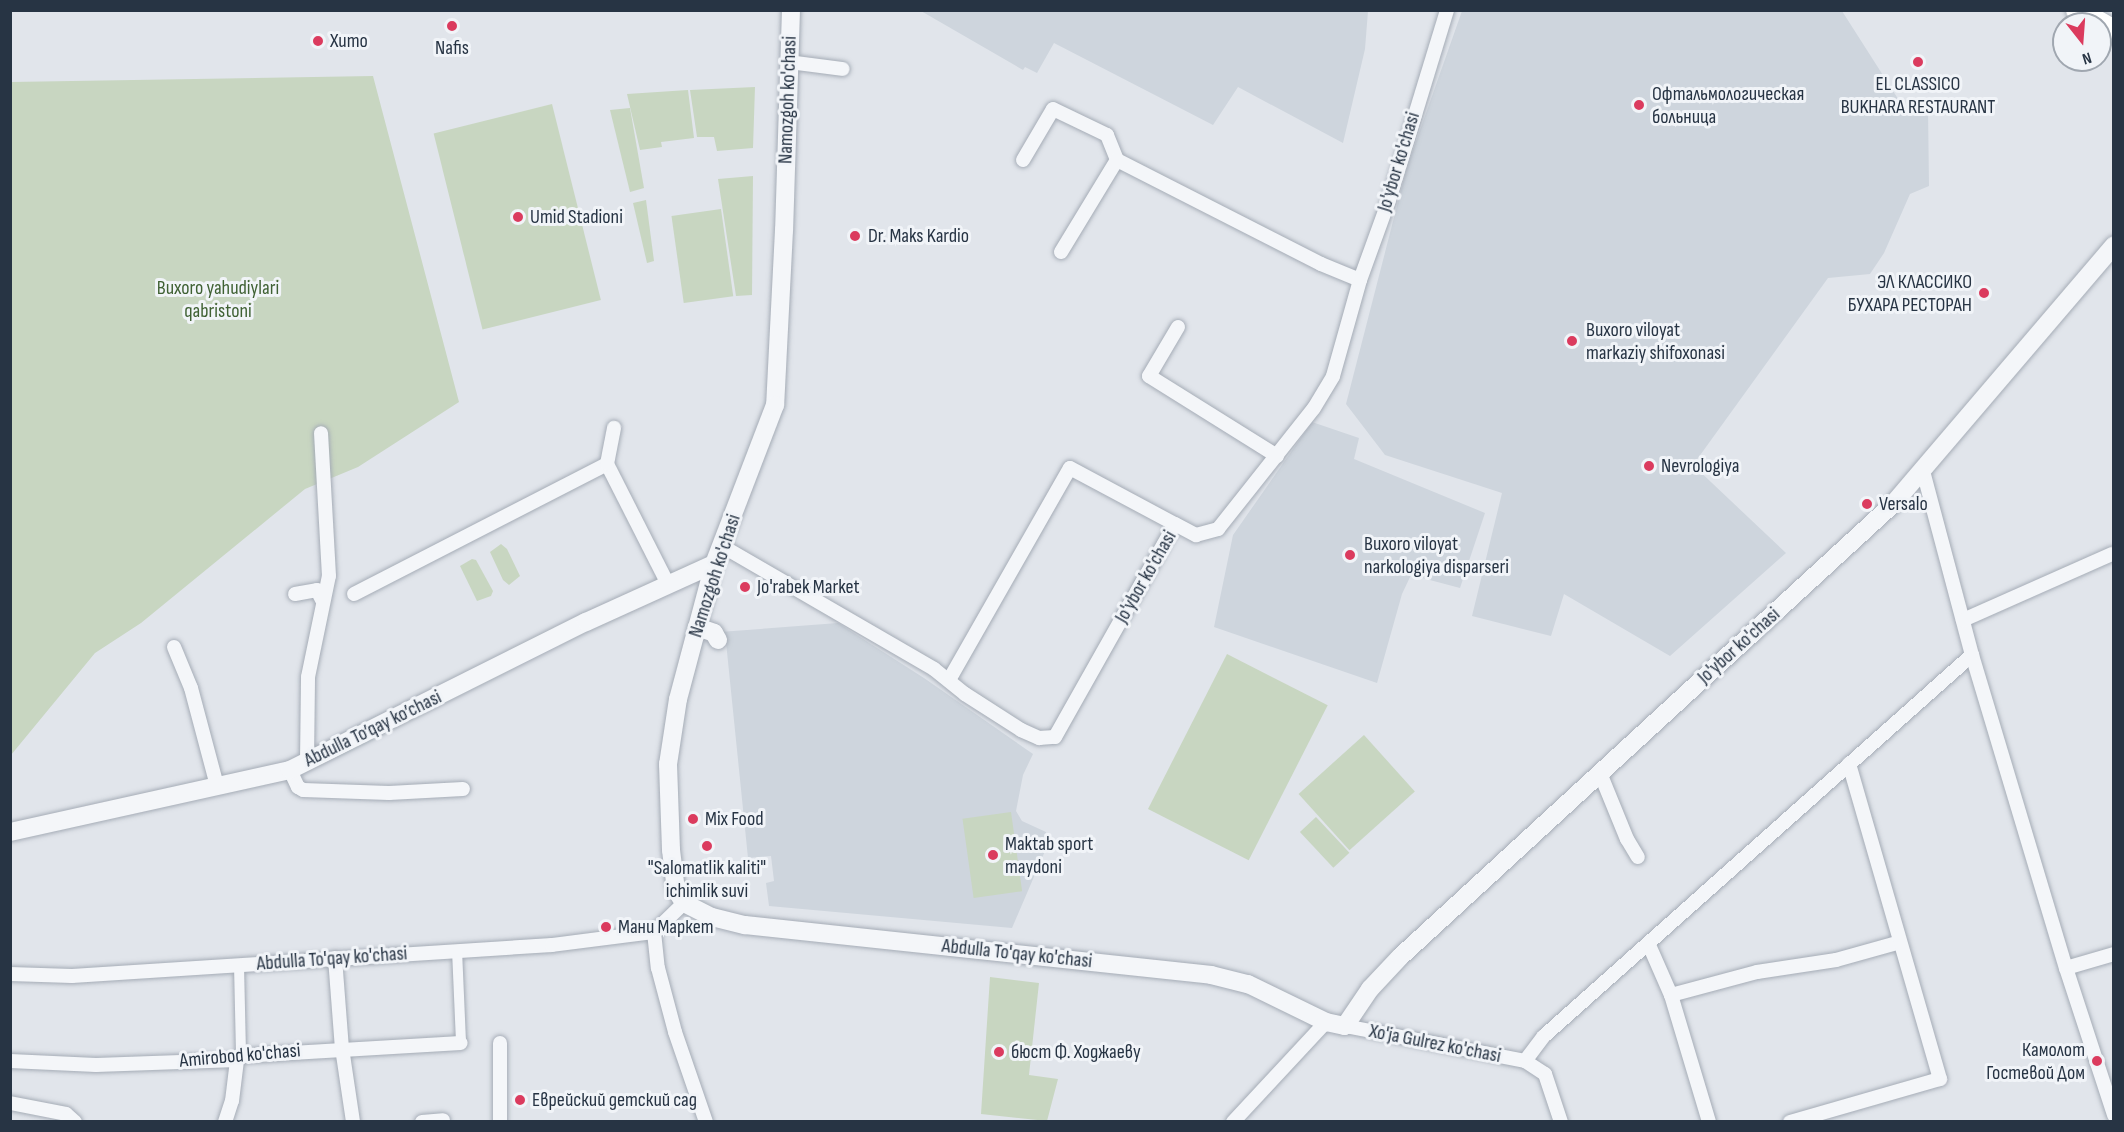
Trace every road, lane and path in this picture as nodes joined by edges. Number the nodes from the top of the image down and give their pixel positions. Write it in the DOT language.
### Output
graph roads {
  1 [pos="791,10"];
  2 [pos="1447,10"];
  3 [pos="2077,10"];
  4 [pos="2114,31"];
  5 [pos="789,62"];
  6 [pos="843,69"];
  7 [pos="1023,160"];
  8 [pos="1116,160"];
  9 [pos="2114,245"];
  10 [pos="1061,252"];
  11 [pos="1360,280"];
  12 [pos="1178,327"];
  13 [pos="614,428"];
  14 [pos="321,433"];
  15 [pos="1277,456"];
  16 [pos="607,464"];
  17 [pos="1923,471"];
  18 [pos="1175,524"];
  19 [pos="722,546"];
  20 [pos="2112,554"];
  21 [pos="714,564"];
  22 [pos="668,584"];
  23 [pos="295,594"];
  24 [pos="354,594"];
  25 [pos="322,602"];
  26 [pos="1963,620"];
  27 [pos="697,627"];
  28 [pos="717,640"];
  29 [pos="174,647"];
  30 [pos="1972,655"];
  31 [pos="949,680"];
  32 [pos="307,762"];
  33 [pos="1849,764"];
  34 [pos="290,770"];
  35 [pos="1600,773"];
  36 [pos="217,786"];
  37 [pos="463,789"];
  38 [pos="10,832"];
  39 [pos="1638,857"];
  40 [pos="684,903"];
  41 [pos="654,932"];
  42 [pos="1900,942"];
  43 [pos="1649,945"];
  44 [pos="457,950"];
  45 [pos="2114,954"];
  46 [pos="335,958"];
  47 [pos="239,965"];
  48 [pos="2066,968"];
  49 [pos="10,974"];
  50 [pos="1671,995"];
  51 [pos="1326,1022"];
  52 [pos="1345,1026"];
  53 [pos="461,1043"];
  54 [pos="500,1043"];
  55 [pos="342,1048"];
  56 [pos="239,1058"];
  57 [pos="15,1061"];
  58 [pos="1526,1061"];
  59 [pos="10,1103"];
  60 [pos="2114,1115"];
  61 [pos="443,1120"];
  62 [pos="75,1122"];
  63 [pos="225,1122"];
  64 [pos="353,1122"];
  65 [pos="422,1122"];
  66 [pos="500,1122"];
  67 [pos="706,1122"];
  68 [pos="1233,1122"];
  69 [pos="1561,1122"];
  70 [pos="1709,1122"];
  71 [pos="1790,1122"];
  1 -- 5 [label="street, Namozgoh ko'chasi"];
  2 -- 11 [label="street, Jo'ybor ko'chasi"];
  3 -- 4 [label="main road"];
  5 -- 6 [label="street"];
  5 -- 19 [label="street, Namozgoh ko'chasi"];
  7 -- 8 [label="street"];
  8 -- 10 [label="street"];
  8 -- 11 [label="street"];
  9 -- 17 [label="street, Jo'ybor ko'chasi"];
  11 -- 15 [label="street, Jo'ybor ko'chasi"];
  12 -- 15 [label="street"];
  13 -- 16 [label="street"];
  14 -- 25 [label="street"];
  15 -- 18 [label="street, Jo'ybor ko'chasi"];
  16 -- 22 [label="street"];
  16 -- 24 [label="street"];
  17 -- 26 [label="street"];
  17 -- 35 [label="street, Jo'ybor ko'chasi"];
  18 -- 31 [label="street"];
  18 -- 31 [label="street, Jo'ybor ko'chasi"];
  19 -- 21 [label="street, Namozgoh ko'chasi"];
  19 -- 31 [label="street, Jo'ybor ko'chasi"];
  20 -- 26 [label="street"];
  21 -- 22 [label="street, Abdulla To’qay ko’chasi"];
  21 -- 27 [label="street, Namozgoh ko'chasi"];
  22 -- 32 [label="street, Abdulla To’qay ko’chasi"];
  23 -- 25 [label="street"];
  25 -- 32 [label="street"];
  26 -- 30 [label="street"];
  27 -- 28 [label="street"];
  27 -- 40 [label="street, Namozgoh ko'chasi"];
  29 -- 36 [label="street"];
  30 -- 33 [label="street"];
  30 -- 48 [label="street"];
  32 -- 34 [label="street, Abdulla To’qay ko’chasi"];
  33 -- 42 [label="street"];
  33 -- 43 [label="street"];
  34 -- 36 [label="street, Abdulla To’qay ko’chasi"];
  34 -- 37 [label="street"];
  35 -- 39 [label="street"];
  35 -- 52 [label="street, Jo'ybor ko'chasi"];
  36 -- 38 [label="street, Abdulla To’qay ko’chasi"];
  40 -- 41 [label="street"];
  40 -- 51 [label="street, Abdulla To'qay ko'chasi"];
  41 -- 44 [label="street, Abdulla To'qay ko'chasi"];
  41 -- 67 [label="street"];
  42 -- 50 [label="street"];
  42 -- 71 [label="street"];
  43 -- 50 [label="street"];
  43 -- 58 [label="street"];
  44 -- 46 [label="street, Abdulla To'qay ko'chasi"];
  44 -- 53 [label="street"];
  45 -- 48 [label="street"];
  46 -- 47 [label="street, Abdulla To'qay ko'chasi"];
  46 -- 55 [label="street"];
  47 -- 49 [label="street, Abdulla To'qay ko'chasi"];
  47 -- 56 [label="street"];
  48 -- 60 [label="street"];
  50 -- 70 [label="street"];
  51 -- 52 [label="street, Abdulla To'qay ko'chasi"];
  51 -- 68 [label="street"];
  52 -- 58 [label="street, Xo'ja Gulrez ko'chasi"];
  53 -- 55 [label="street, Amirobod ko'chasi"];
  54 -- 66 [label="street"];
  55 -- 56 [label="street, Amirobod ko'chasi"];
  55 -- 64 [label="street"];
  56 -- 57 [label="street, Amirobod ko'chasi"];
  56 -- 63 [label="street"];
  58 -- 69 [label="street"];
  59 -- 62 [label="street"];
  61 -- 65 [label="street"];
}
